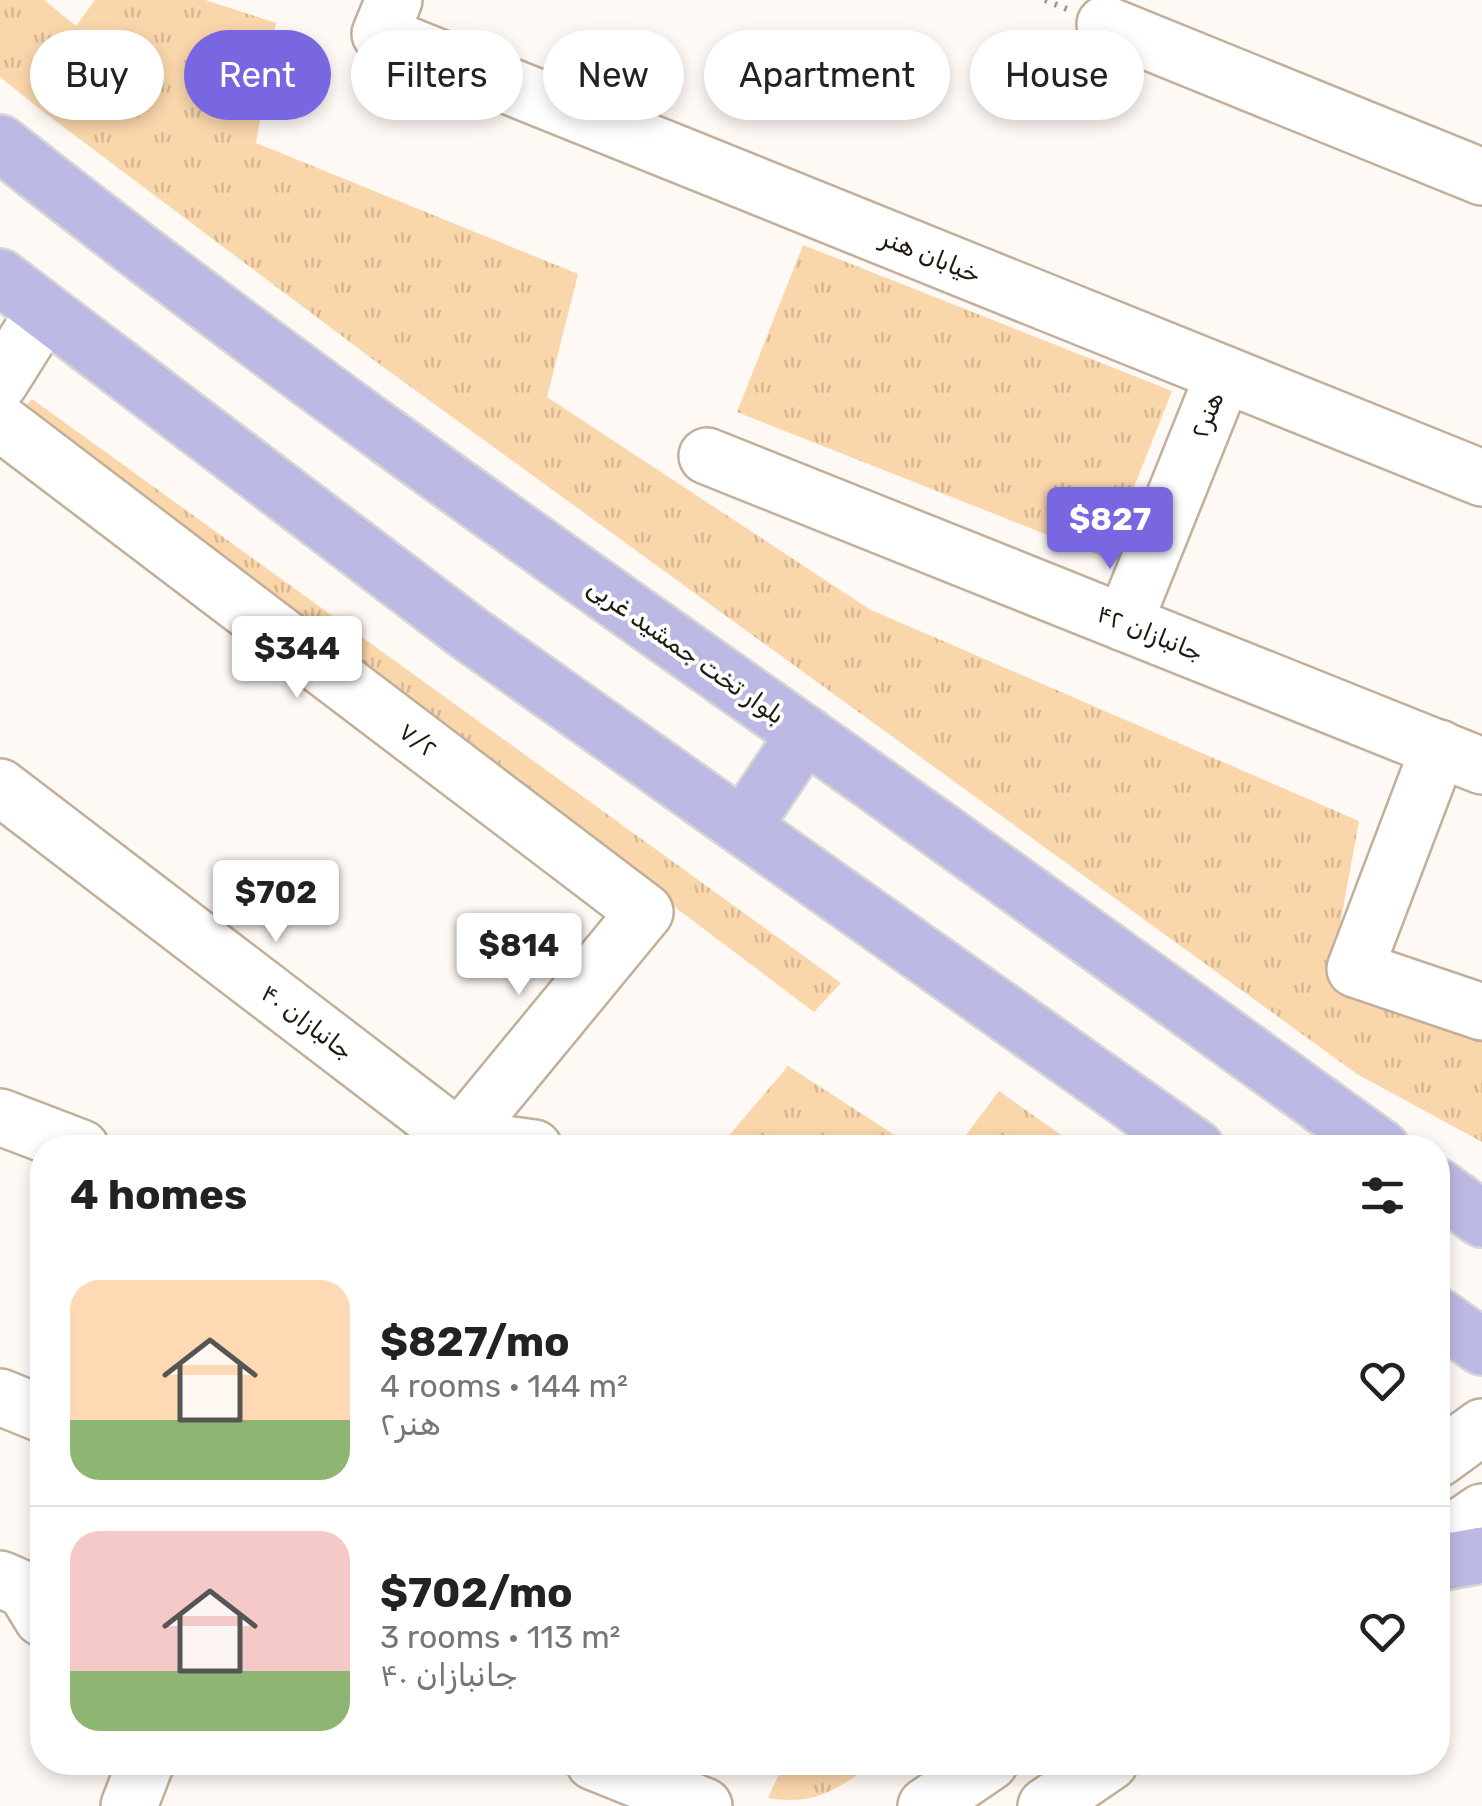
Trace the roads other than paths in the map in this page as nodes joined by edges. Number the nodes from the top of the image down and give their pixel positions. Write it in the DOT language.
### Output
graph roads {
  1 [pos="387,17"];
  2 [pos="1104,24"];
  3 [pos="0,143"];
  4 [pos="1482,177"];
  5 [pos="0,277"];
  6 [pos="44,312"];
  7 [pos="1224,374"];
  8 [pos="0,382"];
  9 [pos="0,422"];
  10 [pos="707,456"];
  11 [pos="1479,468"];
  12 [pos="1124,623"];
  13 [pos="806,734"];
  14 [pos="1460,757"];
  15 [pos="0,787"];
  16 [pos="743,827"];
  17 [pos="1482,1012"];
  18 [pos="0,1117"];
  19 [pos="46,1135"];
  20 [pos="455,1135"];
  21 [pos="461,1135"];
  22 [pos="1178,1135"];
  23 [pos="1363,1135"];
  24 [pos="1450,1162"];
  25 [pos="1482,1167"];
  26 [pos="1450,1196"];
  27 [pos="1482,1219"];
  28 [pos="1450,1324"];
  29 [pos="1482,1347"];
  30 [pos="0,1397"];
  31 [pos="30,1409"];
  32 [pos="1482,1427"];
  33 [pos="1450,1450"];
  34 [pos="1482,1512"];
  35 [pos="1450,1534"];
  36 [pos="1482,1555"];
  37 [pos="1450,1561"];
  38 [pos="0,1578"];
  39 [pos="30,1597"];
  40 [pos="141,1775"];
  41 [pos="626,1775"];
  42 [pos="974,1775"];
  43 [pos="1091,1775"];
  44 [pos="941,1802"];
  45 [pos="128,1806"];
  46 [pos="704,1806"];
  47 [pos="1046,1806"];
  1 -- 7 [label="street, خیابان هنر"];
  2 -- 4 [label="street"];
  3 -- 13 [label="main road, بلوار تخت جمشید غربی"];
  5 -- 6 [label="main road"];
  6 -- 8 [label="street"];
  6 -- 16 [label="main road"];
  7 -- 11 [label="street, خیابان هنر"];
  7 -- 12 [label="street, هنر۲"];
  9 -- 21 [label="street, ۷/۲"];
  10 -- 12 [label="street, ۴۲ جانبازان"];
  12 -- 14 [label="street, ۴۲ جانبازان"];
  13 -- 16 [label="main road"];
  13 -- 23 [label="main road, بلوار تخت جمشید غربی"];
  14 -- 17 [label="street"];
  15 -- 20 [label="street, ۴۰ جانبازان"];
  16 -- 22 [label="main road"];
  18 -- 19 [label="street"];
  24 -- 25 [label="main road"];
  26 -- 27 [label="main road"];
  28 -- 29 [label="main road"];
  30 -- 31 [label="street"];
  32 -- 33 [label="street"];
  34 -- 35 [label="street"];
  36 -- 37 [label="main road"];
  38 -- 39 [label="street"];
  40 -- 45 [label="street"];
  41 -- 46 [label="street"];
  42 -- 44 [label="street"];
  43 -- 47 [label="street"];
}
